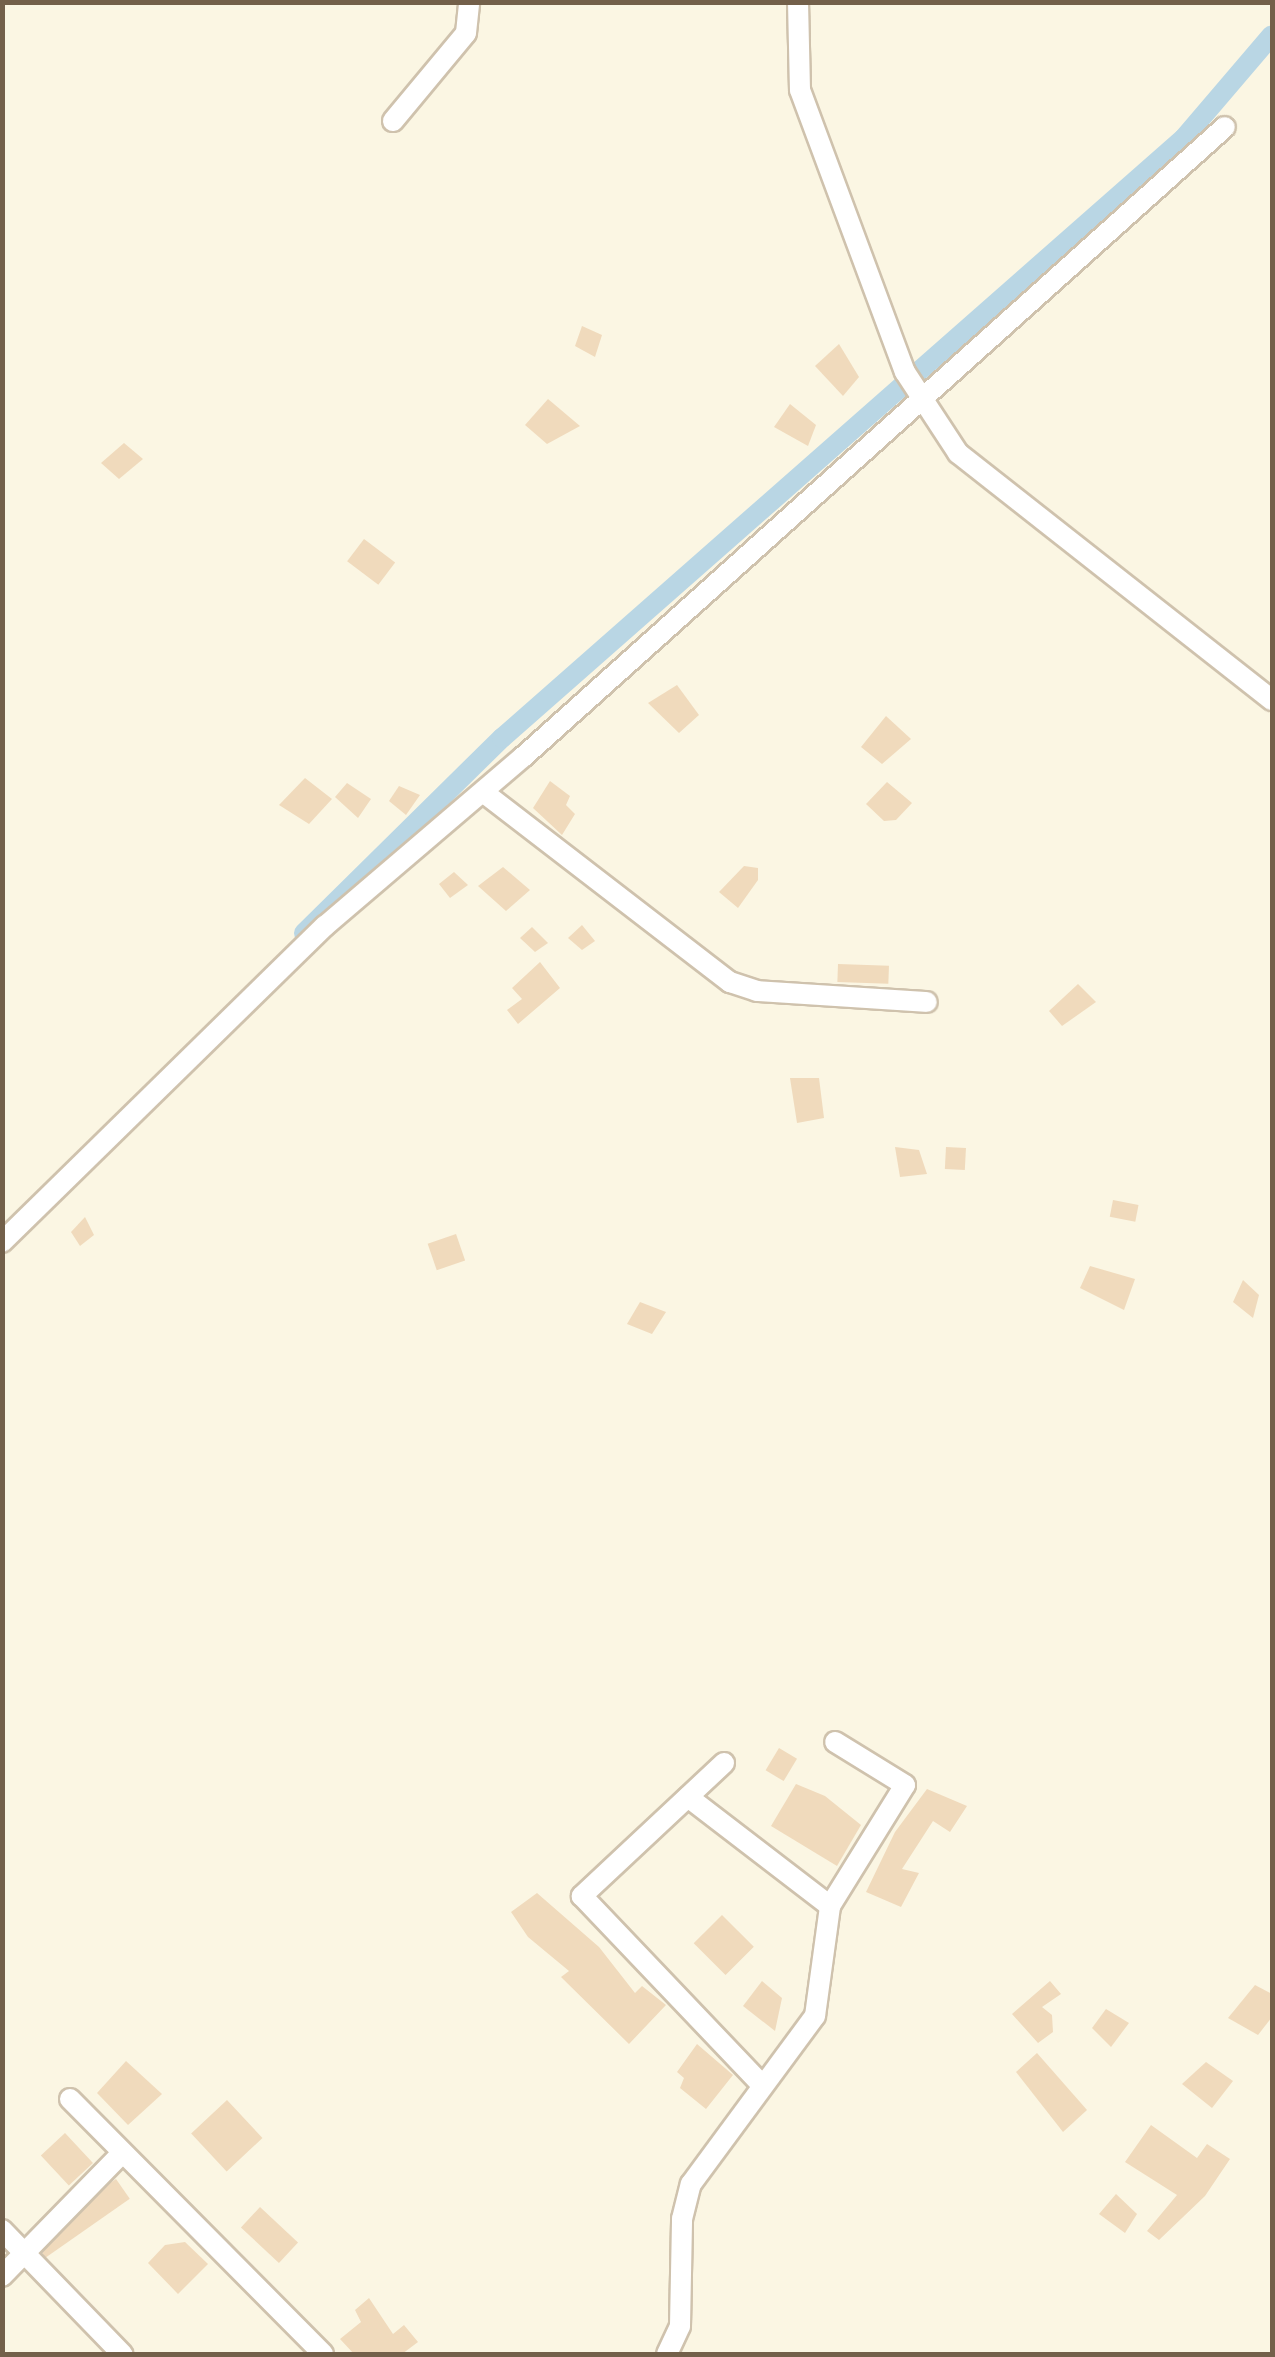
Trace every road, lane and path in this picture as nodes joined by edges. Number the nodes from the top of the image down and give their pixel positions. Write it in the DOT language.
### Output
graph roads {
  1 [pos="469,2"];
  2 [pos="798,2"];
  3 [pos="393,122"];
  4 [pos="1225,127"];
  5 [pos="922,396"];
  6 [pos="1272,700"];
  7 [pos="482,792"];
  8 [pos="926,1002"];
  9 [pos="2,1242"];
  10 [pos="836,1742"];
  11 [pos="724,1763"];
  12 [pos="688,1797"];
  13 [pos="830,1906"];
  14 [pos="762,2085"];
  15 [pos="70,2099"];
  16 [pos="122,2152"];
  17 [pos="2,2230"];
  18 [pos="26,2253"];
  19 [pos="2,2276"];
  20 [pos="122,2354"];
  21 [pos="323,2354"];
  22 [pos="667,2354"];
  1 -- 3 [label="street"];
  2 -- 5 [label="street"];
  4 -- 5 [label="street"];
  5 -- 6 [label="street"];
  5 -- 7 [label="street"];
  7 -- 8 [label="street"];
  7 -- 9 [label="street"];
  10 -- 13 [label="street"];
  11 -- 12 [label="street"];
  12 -- 13 [label="street"];
  12 -- 14 [label="street"];
  13 -- 14 [label="street"];
  14 -- 22 [label="street"];
  15 -- 16 [label="street"];
  16 -- 18 [label="street"];
  16 -- 21 [label="street"];
  17 -- 18 [label="street"];
  18 -- 19 [label="street"];
  18 -- 20 [label="street"];
}
